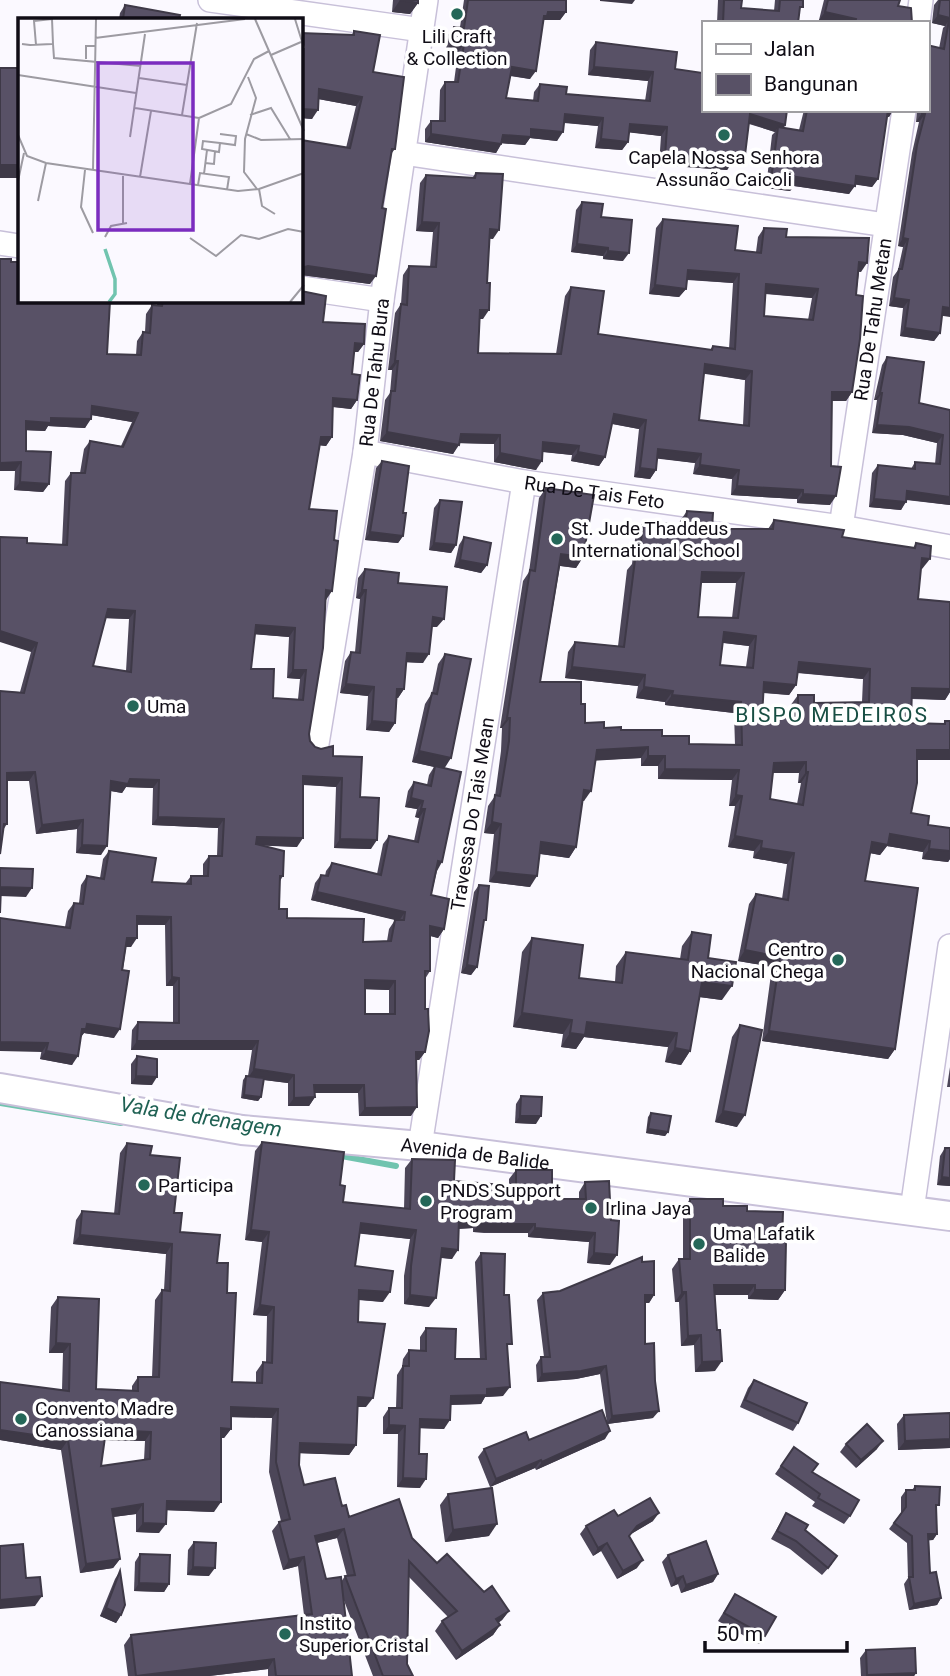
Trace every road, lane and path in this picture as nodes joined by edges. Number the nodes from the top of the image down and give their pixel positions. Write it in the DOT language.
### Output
graph roads {
  1 [pos="211,0"];
  2 [pos="426,0"];
  3 [pos="921,0"];
  4 [pos="918,21"];
  5 [pos="422,30"];
  6 [pos="904,112"];
  7 [pos="403,153"];
  8 [pos="886,225"];
  9 [pos="0,243"];
  10 [pos="18,246"];
  11 [pos="303,288"];
  12 [pos="382,300"];
  13 [pos="365,452"];
  14 [pos="524,482"];
  15 [pos="841,527"];
  16 [pos="950,547"];
  17 [pos="317,744"];
  18 [pos="950,946"];
  19 [pos="0,1088"];
  20 [pos="420,1146"];
  21 [pos="912,1210"];
  22 [pos="950,1216"];
  1 -- 5 [label="street"];
  2 -- 5 [label="street, Rua De Tahu Bura"];
  3 -- 4 [label="street"];
  5 -- 7 [label="street, Rua De Tahu Bura"];
  6 -- 8 [label="street, Rua De Tahu Metan"];
  7 -- 8 [label="street"];
  7 -- 12 [label="street, Rua De Tahu Bura"];
  8 -- 15 [label="street, Rua De Tahu Metan"];
  9 -- 10 [label="street"];
  11 -- 12 [label="street"];
  12 -- 13 [label="street, Rua De Tahu Bura"];
  13 -- 14 [label="street, Rua De Tais Feto"];
  13 -- 17 [label="street, Rua De Tahu Bura"];
  14 -- 15 [label="street, Rua De Tais Feto"];
  14 -- 20 [label="street, Travessa Do Tais Mean"];
  15 -- 16 [label="street, Rua De Tais Feto"];
  18 -- 21 [label="street"];
  19 -- 20 [label="main road, Avenida de Balide"];
  20 -- 21 [label="main road, Avenida de Balide"];
  21 -- 22 [label="main road, Avenida de Balide"];
}
